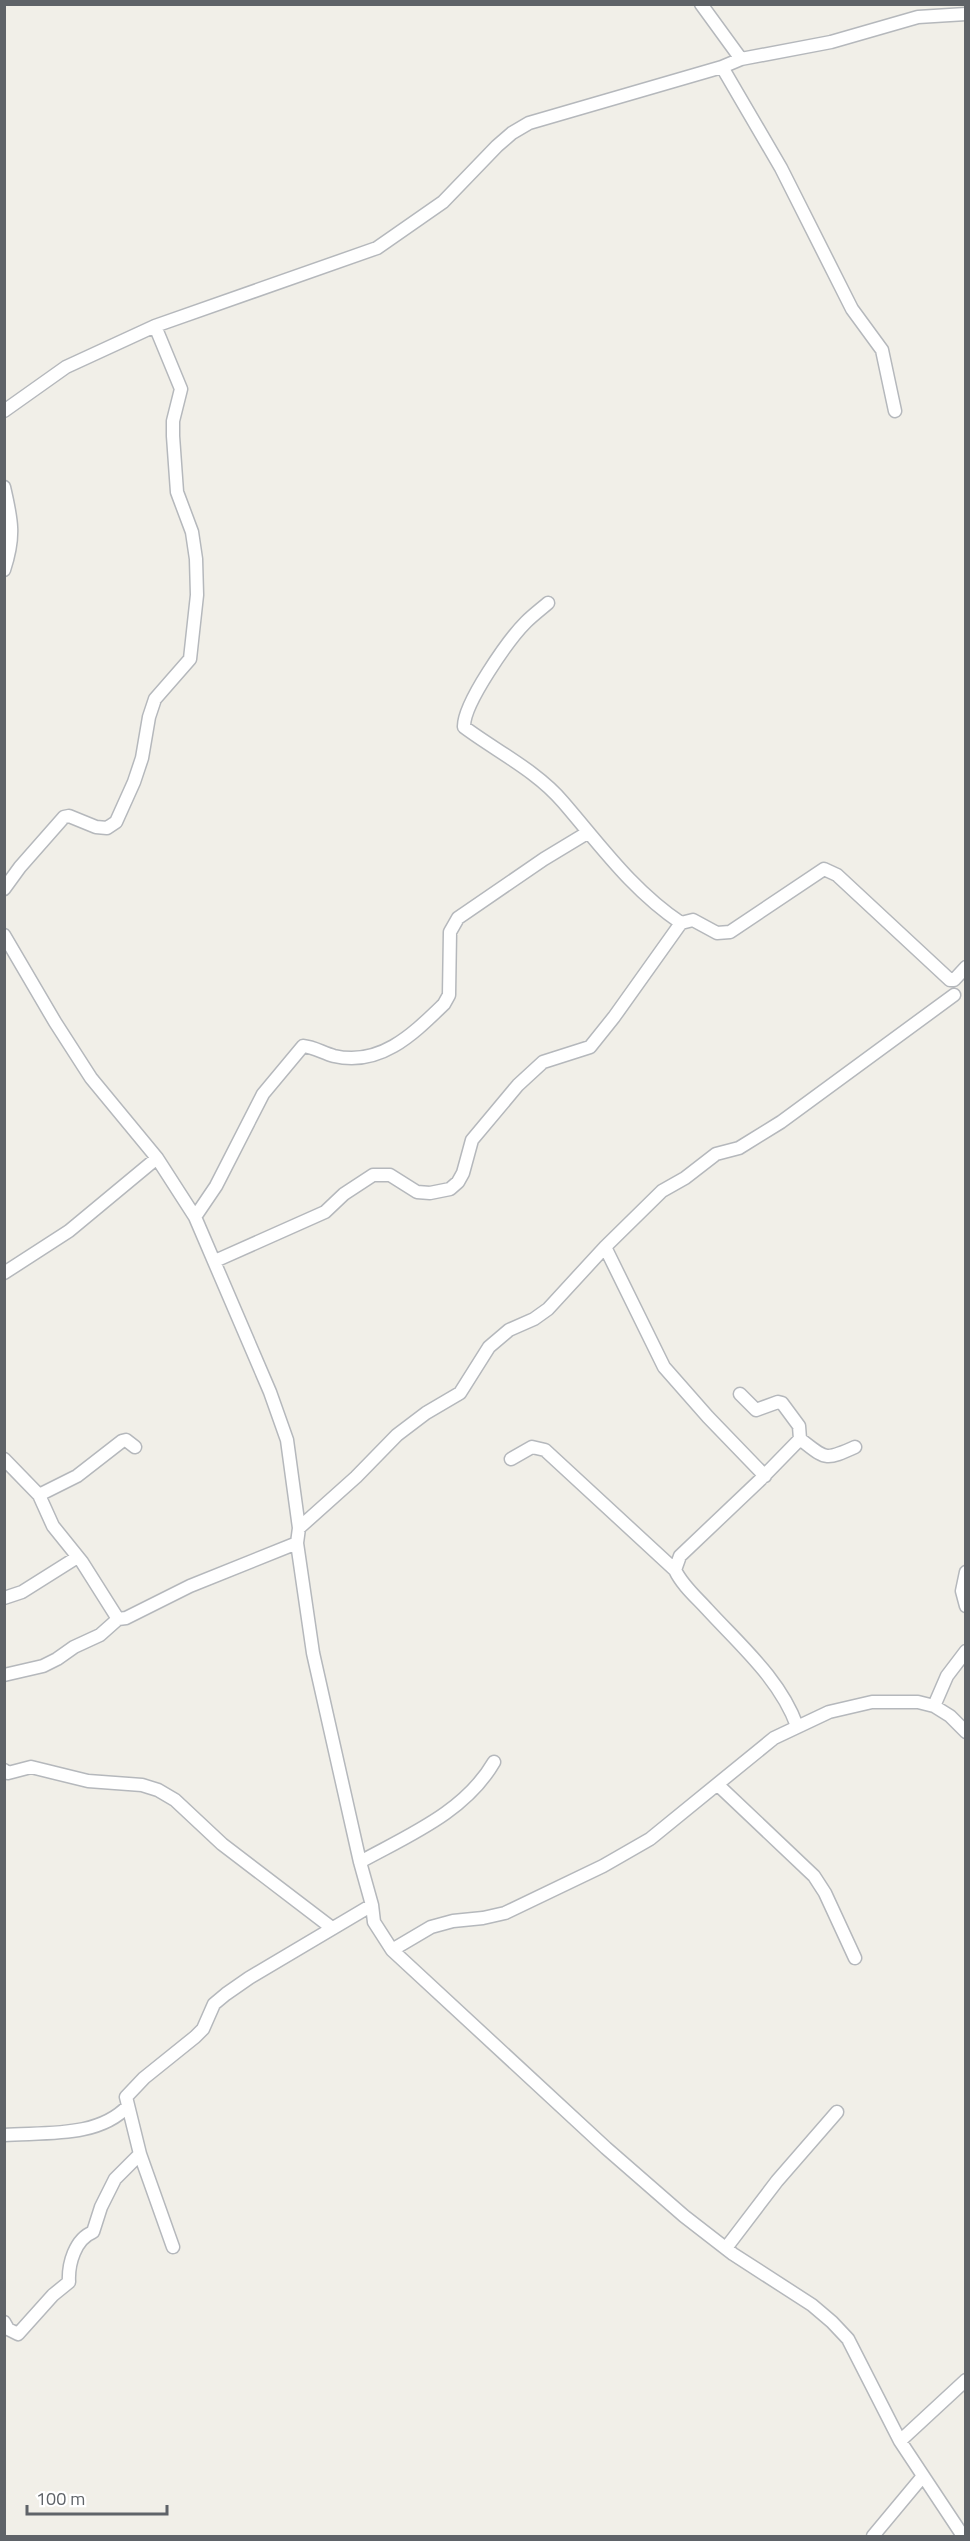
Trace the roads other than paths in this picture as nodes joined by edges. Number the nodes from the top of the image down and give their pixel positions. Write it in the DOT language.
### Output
graph roads {
  1 [pos="701,4"];
  2 [pos="966,14"];
  3 [pos="741,59"];
  4 [pos="722,67"];
  5 [pos="155,326"];
  6 [pos="4,411"];
  7 [pos="895,411"];
  8 [pos="4,487"];
  9 [pos="4,570"];
  10 [pos="548,603"];
  11 [pos="587,833"];
  12 [pos="4,889"];
  13 [pos="681,923"];
  14 [pos="4,935"];
  15 [pos="966,967"];
  16 [pos="954,995"];
  17 [pos="157,1158"];
  18 [pos="195,1217"];
  19 [pos="605,1247"];
  20 [pos="215,1260"];
  21 [pos="4,1273"];
  22 [pos="740,1394"];
  23 [pos="800,1439"];
  24 [pos="135,1447"];
  25 [pos="855,1447"];
  26 [pos="4,1460"];
  27 [pos="511,1460"];
  28 [pos="765,1476"];
  29 [pos="39,1495"];
  30 [pos="299,1528"];
  31 [pos="297,1543"];
  32 [pos="76,1558"];
  33 [pos="675,1570"];
  34 [pos="966,1572"];
  35 [pos="4,1598"];
  36 [pos="966,1606"];
  37 [pos="118,1619"];
  38 [pos="966,1651"];
  39 [pos="4,1676"];
  40 [pos="934,1706"];
  41 [pos="797,1726"];
  42 [pos="966,1732"];
  43 [pos="494,1762"];
  44 [pos="4,1770"];
  45 [pos="718,1785"];
  46 [pos="360,1862"];
  47 [pos="372,1905"];
  48 [pos="332,1928"];
  49 [pos="393,1950"];
  50 [pos="855,1958"];
  51 [pos="128,2106"];
  52 [pos="837,2112"];
  53 [pos="4,2135"];
  54 [pos="140,2154"];
  55 [pos="173,2247"];
  56 [pos="726,2248"];
  57 [pos="4,2322"];
  58 [pos="966,2380"];
  59 [pos="900,2441"];
  60 [pos="923,2476"];
  61 [pos="873,2536"];
  62 [pos="963,2536"];
  1 -- 3 [label="street"];
  2 -- 3 [label="street"];
  3 -- 4 [label="street"];
  4 -- 5 [label="street"];
  4 -- 7 [label="street"];
  5 -- 6 [label="street"];
  5 -- 12 [label="street"];
  8 -- 9 [label="street"];
  10 -- 11 [label="street"];
  11 -- 13 [label="street"];
  11 -- 18 [label="street"];
  13 -- 15 [label="street"];
  13 -- 20 [label="street"];
  14 -- 17 [label="street"];
  16 -- 19 [label="street"];
  17 -- 18 [label="street"];
  17 -- 21 [label="street"];
  18 -- 20 [label="street"];
  19 -- 28 [label="street"];
  19 -- 30 [label="street"];
  20 -- 30 [label="street"];
  22 -- 23 [label="street"];
  23 -- 25 [label="street"];
  23 -- 28 [label="street"];
  24 -- 29 [label="street"];
  26 -- 29 [label="street"];
  27 -- 33 [label="street"];
  28 -- 33 [label="street"];
  29 -- 32 [label="street"];
  30 -- 31 [label="street"];
  31 -- 37 [label="street"];
  31 -- 46 [label="street"];
  32 -- 35 [label="street"];
  32 -- 37 [label="street"];
  33 -- 41 [label="street"];
  34 -- 36 [label="street"];
  37 -- 39 [label="street"];
  38 -- 40 [label="street"];
  40 -- 41 [label="street"];
  40 -- 42 [label="street"];
  41 -- 45 [label="street"];
  43 -- 46 [label="street"];
  44 -- 48 [label="street"];
  45 -- 49 [label="street"];
  45 -- 50 [label="street"];
  46 -- 47 [label="street"];
  47 -- 48 [label="street"];
  47 -- 49 [label="street"];
  48 -- 51 [label="street"];
  49 -- 56 [label="street"];
  51 -- 53 [label="street"];
  51 -- 54 [label="street"];
  52 -- 56 [label="street"];
  54 -- 55 [label="street"];
  54 -- 57 [label="street"];
  56 -- 59 [label="street"];
  58 -- 59 [label="street"];
  59 -- 60 [label="street"];
  60 -- 61 [label="street"];
  60 -- 62 [label="street"];
}
